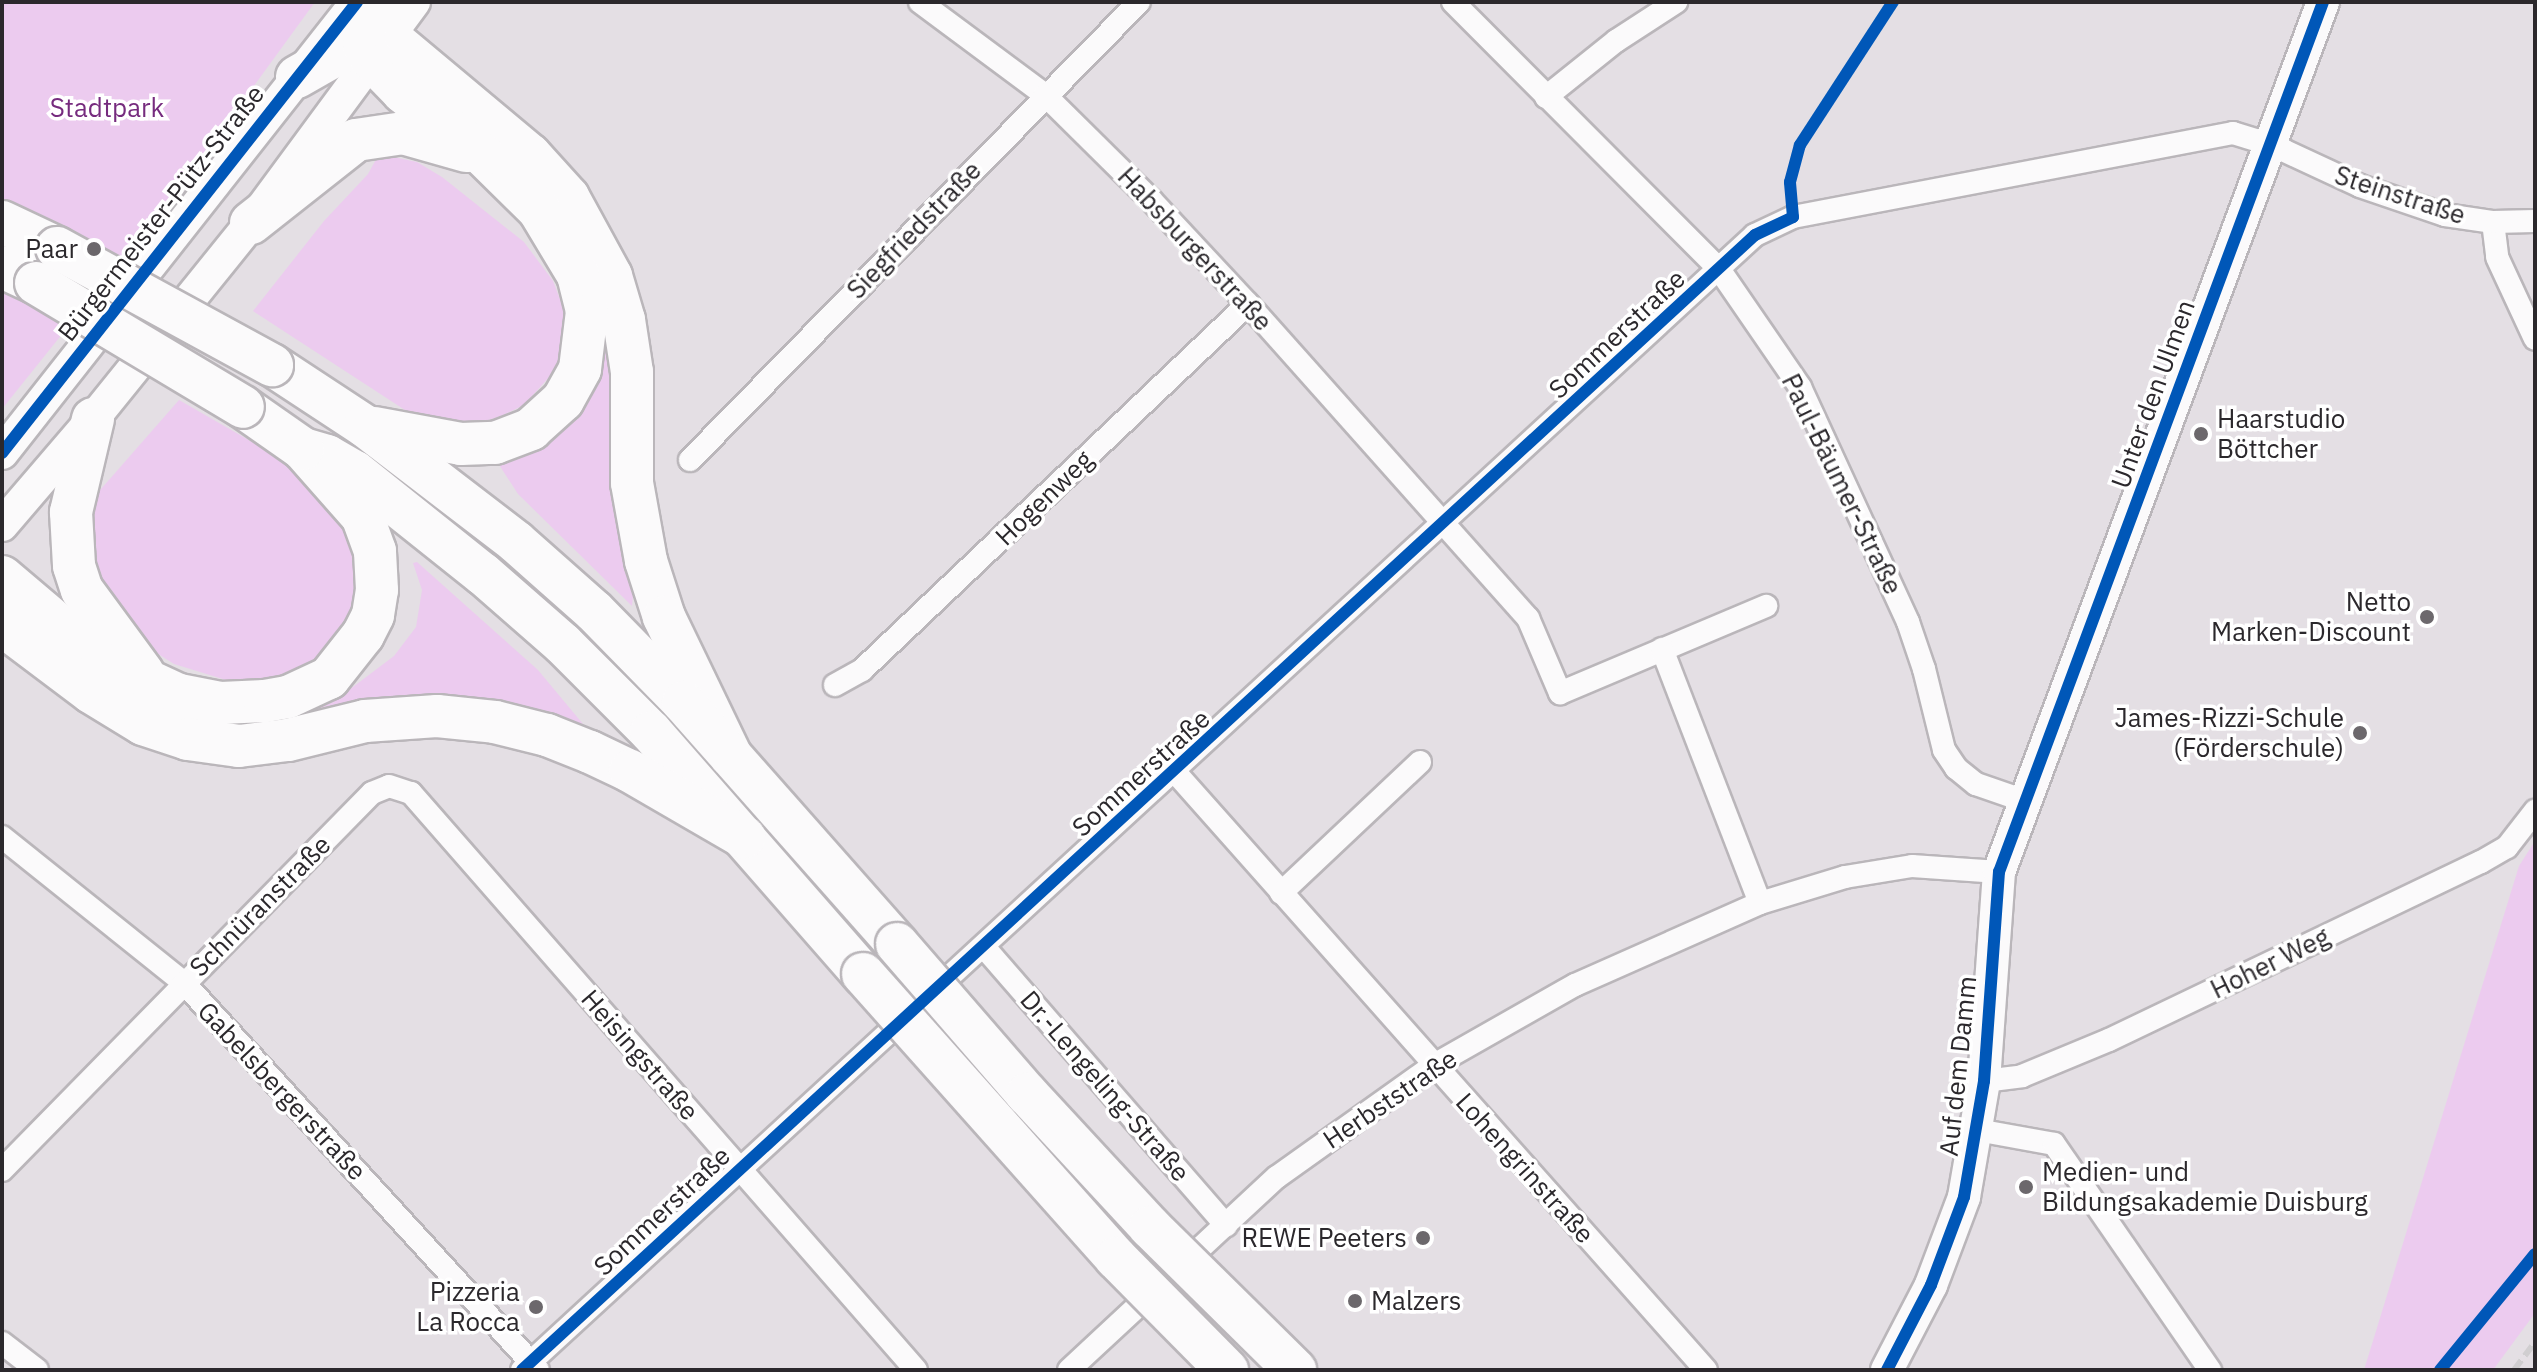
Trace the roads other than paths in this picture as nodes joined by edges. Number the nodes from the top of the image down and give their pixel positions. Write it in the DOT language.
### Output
graph roads {
  1 [pos="357,2"];
  2 [pos="414,2"];
  3 [pos="920,2"];
  4 [pos="1139,2"];
  5 [pos="1453,2"];
  6 [pos="1676,2"];
  7 [pos="2323,2"];
  8 [pos="376,36"];
  9 [pos="297,77"];
  10 [pos="1045,95"];
  11 [pos="1546,97"];
  12 [pos="2270,144"];
  13 [pos="483,155"];
  14 [pos="2535,221"];
  15 [pos="2,222"];
  16 [pos="2493,222"];
  17 [pos="251,223"];
  18 [pos="2,267"];
  19 [pos="1719,269"];
  20 [pos="1248,304"];
  21 [pos="2535,339"];
  22 [pos="93,419"];
  23 [pos="365,426"];
  24 [pos="303,449"];
  25 [pos="2,453"];
  26 [pos="690,460"];
  27 [pos="2,525"];
  28 [pos="1443,525"];
  29 [pos="2,577"];
  30 [pos="1766,606"];
  31 [pos="2,625"];
  32 [pos="1662,649"];
  33 [pos="146,678"];
  34 [pos="835,685"];
  35 [pos="731,756"];
  36 [pos="1420,762"];
  37 [pos="1175,772"];
  38 [pos="389,786"];
  39 [pos="2025,801"];
  40 [pos="2535,811"];
  41 [pos="2,837"];
  42 [pos="744,837"];
  43 [pos="1999,872"];
  44 [pos="1281,893"];
  45 [pos="1760,903"];
  46 [pos="984,947"];
  47 [pos="184,983"];
  48 [pos="1434,1065"];
  49 [pos="1984,1081"];
  50 [pos="1977,1130"];
  51 [pos="740,1169"];
  52 [pos="2,1170"];
  53 [pos="1226,1225"];
  54 [pos="2,1343"];
  55 [pos="530,1367"];
  56 [pos="37,1370"];
  57 [pos="916,1370"];
  58 [pos="1069,1370"];
  59 [pos="1227,1370"];
  60 [pos="1295,1370"];
  61 [pos="1706,1370"];
  62 [pos="1887,1370"];
  63 [pos="2210,1370"];
  1 -- 9 [label="street, Bürgermeister-Pütz-Straße"];
  2 -- 8 [label="street"];
  3 -- 10 [label="street, Habsburgerstraße"];
  4 -- 10 [label="street, Siegfriedstraße"];
  5 -- 11 [label="street, Paul-Bäumer-Straße"];
  6 -- 11 [label="street"];
  7 -- 12 [label="street, Unter den Ulmen"];
  8 -- 9 [label="highway"];
  8 -- 13 [label="highway"];
  8 -- 17 [label="street"];
  8 -- 35 [label="highway"];
  9 -- 25 [label="street, Bürgermeister-Pütz-Straße"];
  10 -- 20 [label="street, Habsburgerstraße"];
  10 -- 26 [label="street, Siegfriedstraße"];
  11 -- 19 [label="street, Paul-Bäumer-Straße"];
  12 -- 16 [label="street, Steinstraße"];
  12 -- 19 [label="street, Sommerstraße"];
  12 -- 39 [label="street, Unter den Ulmen"];
  13 -- 17 [label="highway"];
  13 -- 23 [label="highway"];
  14 -- 16 [label="street, Steinstraße"];
  15 -- 23 [label="highway, bridge"];
  16 -- 21 [label="street"];
  17 -- 22 [label="street"];
  18 -- 24 [label="highway, bridge"];
  19 -- 28 [label="street, Sommerstraße"];
  19 -- 39 [label="street, Paul-Bäumer-Straße"];
  20 -- 28 [label="street, Habsburgerstraße"];
  20 -- 34 [label="street, Hogenweg"];
  22 -- 27 [label="street"];
  22 -- 33 [label="highway"];
  23 -- 35 [label="highway"];
  24 -- 33 [label="highway"];
  24 -- 42 [label="highway"];
  28 -- 32 [label="street"];
  28 -- 37 [label="street, Sommerstraße"];
  29 -- 33 [label="highway"];
  30 -- 32 [label="street"];
  31 -- 42 [label="highway"];
  32 -- 45 [label="street"];
  35 -- 60 [label="highway, bridge"];
  36 -- 44 [label="street"];
  37 -- 44 [label="street, Lohengrinstraße"];
  37 -- 46 [label="street, Sommerstraße"];
  38 -- 47 [label="street, Schnüranstraße"];
  38 -- 51 [label="street, Heisingstraße"];
  39 -- 43 [label="street, Auf dem Damm"];
  40 -- 49 [label="street, Hoher Weg"];
  41 -- 47 [label="street, Gabelsbergerstraße"];
  42 -- 59 [label="highway, bridge"];
  43 -- 45 [label="street, Herbststraße"];
  43 -- 49 [label="street, Auf dem Damm"];
  44 -- 48 [label="street, Lohengrinstraße"];
  45 -- 48 [label="street, Herbststraße"];
  46 -- 51 [label="street, Sommerstraße"];
  46 -- 53 [label="street, Dr.-Lengeling-Straße"];
  47 -- 52 [label="street, Schnüranstraße"];
  47 -- 55 [label="street, Gabelsbergerstraße"];
  48 -- 53 [label="street, Herbststraße"];
  48 -- 61 [label="street, Lohengrinstraße"];
  49 -- 50 [label="street, Auf dem Damm"];
  50 -- 62 [label="street, Auf dem Damm"];
  50 -- 63 [label="street"];
  51 -- 55 [label="street, Sommerstraße"];
  51 -- 57 [label="street, Heisingstraße"];
  53 -- 58 [label="street, Herbststraße"];
  54 -- 56 [label="street"];
}
